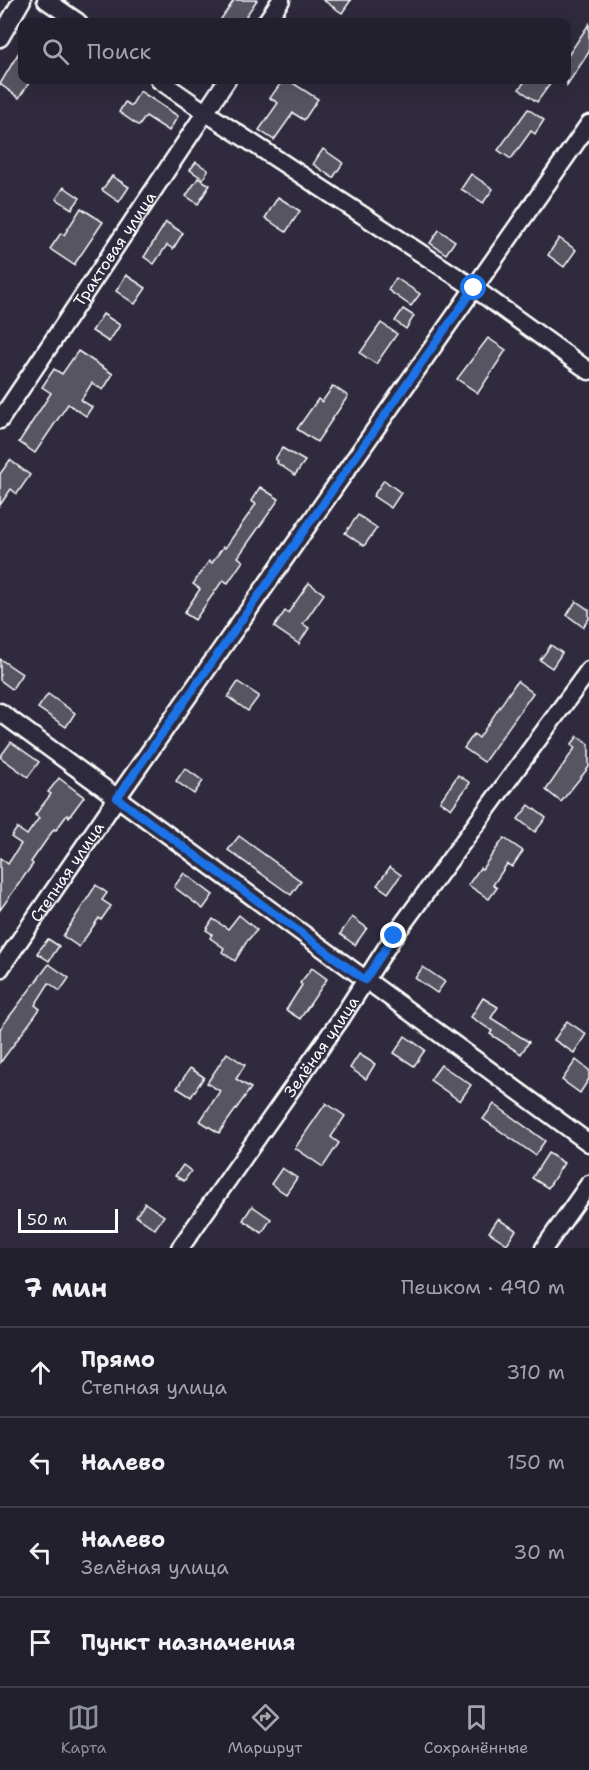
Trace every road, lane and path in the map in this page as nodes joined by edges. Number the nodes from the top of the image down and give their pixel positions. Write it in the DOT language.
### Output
graph roads {
  1 [pos="22,0"];
  2 [pos="46,0"];
  3 [pos="281,0"];
  4 [pos="72,18"];
  5 [pos="269,18"];
  6 [pos="0,38"];
  7 [pos="165,84"];
  8 [pos="224,84"];
  9 [pos="205,112"];
  10 [pos="589,124"];
  11 [pos="474,288"];
  12 [pos="589,371"];
  13 [pos="0,420"];
  14 [pos="589,670"];
  15 [pos="0,712"];
  16 [pos="117,798"];
  17 [pos="0,969"];
  18 [pos="365,980"];
  19 [pos="589,1143"];
  20 [pos="589,1184"];
  21 [pos="180,1248"];
  22 [pos="544,1248"];
  1 -- 6 [label="street"];
  2 -- 4 [label="street"];
  3 -- 5 [label="street"];
  7 -- 9 [label="street"];
  8 -- 9 [label="street, Трактовая улица"];
  9 -- 11 [label="street"];
  9 -- 13 [label="street, Трактовая улица"];
  10 -- 11 [label="street, Степная улица"];
  11 -- 12 [label="street"];
  11 -- 16 [label="street, Степная улица"];
  14 -- 18 [label="street, Зелёная улица"];
  15 -- 16 [label="street"];
  16 -- 17 [label="street, Степная улица"];
  16 -- 18 [label="street"];
  18 -- 19 [label="street"];
  18 -- 21 [label="street, Зелёная улица"];
  20 -- 22 [label="street"];
}
